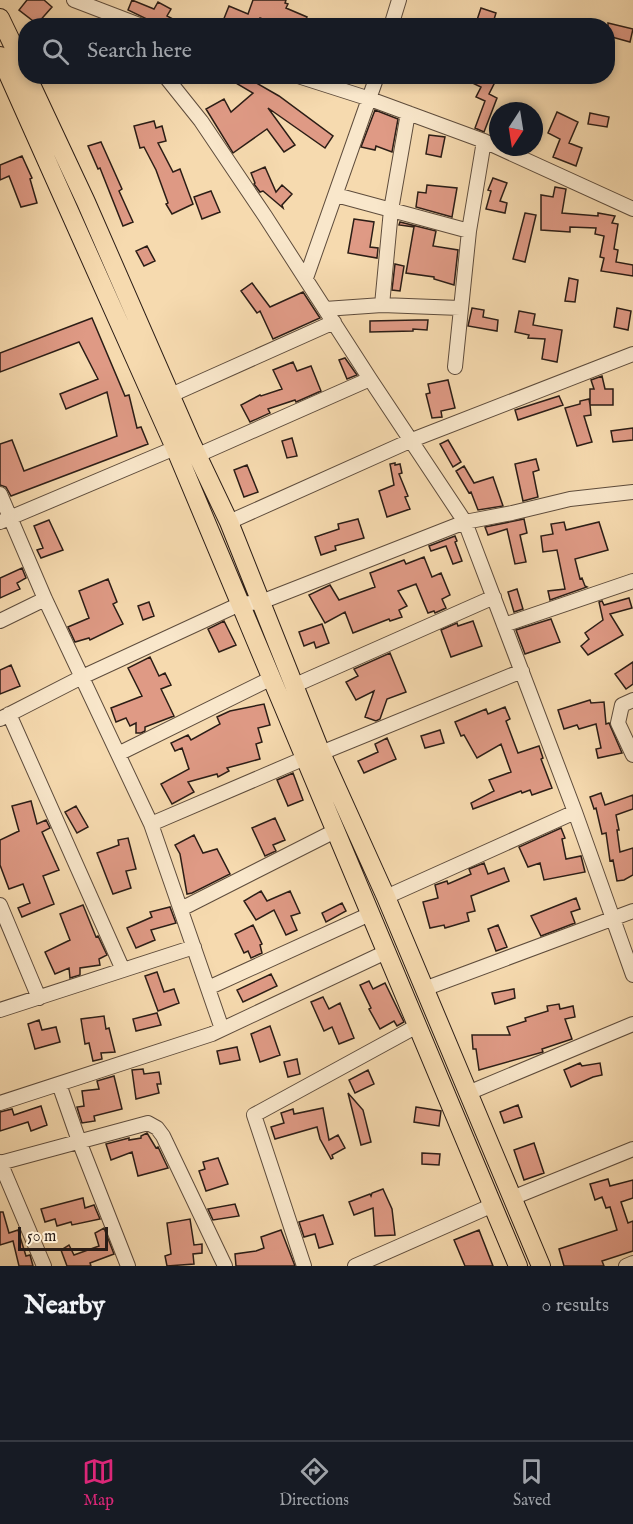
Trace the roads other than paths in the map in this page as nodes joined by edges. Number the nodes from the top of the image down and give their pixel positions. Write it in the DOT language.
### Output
graph roads {
  1 [pos="74,0"];
  2 [pos="399,0"];
  3 [pos="0,18"];
  4 [pos="114,18"];
  5 [pos="394,18"];
  6 [pos="18,55"];
  7 [pos="0,56"];
  8 [pos="31,84"];
  9 [pos="171,84"];
  10 [pos="323,84"];
  11 [pos="375,84"];
  12 [pos="370,99"];
  13 [pos="408,113"];
  14 [pos="484,141"];
  15 [pos="336,195"];
  16 [pos="633,209"];
  17 [pos="391,210"];
  18 [pos="468,231"];
  19 [pos="306,278"];
  20 [pos="382,305"];
  21 [pos="325,309"];
  22 [pos="460,309"];
  23 [pos="333,322"];
  24 [pos="633,354"];
  25 [pos="455,368"];
  26 [pos="370,379"];
  27 [pos="171,395"];
  28 [pos="412,440"];
  29 [pos="176,448"];
  30 [pos="198,455"];
  31 [pos="633,492"];
  32 [pos="0,494"];
  33 [pos="5,519"];
  34 [pos="229,522"];
  35 [pos="465,522"];
  36 [pos="633,581"];
  37 [pos="494,597"];
  38 [pos="45,599"];
  39 [pos="261,602"];
  40 [pos="240,604"];
  41 [pos="0,621"];
  42 [pos="504,625"];
  43 [pos="522,670"];
  44 [pos="82,677"];
  45 [pos="272,678"];
  46 [pos="293,686"];
  47 [pos="633,700"];
  48 [pos="4,716"];
  49 [pos="118,754"];
  50 [pos="633,755"];
  51 [pos="313,756"];
  52 [pos="575,812"];
  53 [pos="151,824"];
  54 [pos="335,831"];
  55 [pos="386,897"];
  56 [pos="0,905"];
  57 [pos="181,909"];
  58 [pos="633,911"];
  59 [pos="370,914"];
  60 [pos="613,917"];
  61 [pos="194,946"];
  62 [pos="386,952"];
  63 [pos="123,970"];
  64 [pos="633,975"];
  65 [pos="208,988"];
  66 [pos="424,989"];
  67 [pos="39,998"];
  68 [pos="0,1010"];
  69 [pos="633,1024"];
  70 [pos="417,1026"];
  71 [pos="222,1029"];
  72 [pos="59,1084"];
  73 [pos="468,1093"];
  74 [pos="0,1103"];
  75 [pos="79,1141"];
  76 [pos="633,1149"];
  77 [pos="0,1163"];
  78 [pos="512,1198"];
  79 [pos="493,1205"];
  80 [pos="633,1263"];
  81 [pos="45,1266"];
  82 [pos="128,1266"];
  83 [pos="225,1266"];
  84 [pos="304,1266"];
  85 [pos="354,1266"];
  86 [pos="518,1266"];
  87 [pos="541,1266"];
  88 [pos="626,1266"];
  1 -- 4 [label="street"];
  2 -- 5 [label="street"];
  3 -- 6 [label="main road"];
  7 -- 29 [label="main road"];
  8 -- 27 [label="main road"];
  9 -- 19 [label="street"];
  10 -- 12 [label="street"];
  11 -- 12 [label="street"];
  12 -- 13 [label="street"];
  12 -- 15 [label="street"];
  13 -- 14 [label="street"];
  13 -- 17 [label="street"];
  14 -- 16 [label="street"];
  14 -- 18 [label="street"];
  15 -- 17 [label="street"];
  15 -- 19 [label="street"];
  17 -- 18 [label="street"];
  17 -- 20 [label="street"];
  18 -- 22 [label="street"];
  19 -- 21 [label="street"];
  20 -- 21 [label="street"];
  20 -- 22 [label="street"];
  21 -- 23 [label="street"];
  22 -- 25 [label="street"];
  23 -- 26 [label="street"];
  23 -- 27 [label="street"];
  24 -- 28 [label="street"];
  26 -- 28 [label="street"];
  26 -- 30 [label="street"];
  27 -- 30 [label="main road"];
  28 -- 34 [label="street"];
  28 -- 35 [label="street"];
  29 -- 33 [label="street"];
  29 -- 40 [label="main road"];
  30 -- 34 [label="main road"];
  31 -- 35 [label="street"];
  32 -- 33 [label="street"];
  33 -- 38 [label="street"];
  34 -- 39 [label="main road"];
  35 -- 37 [label="street"];
  35 -- 39 [label="street"];
  36 -- 42 [label="street"];
  37 -- 42 [label="street"];
  37 -- 46 [label="street"];
  38 -- 41 [label="street"];
  38 -- 44 [label="street"];
  39 -- 40 [label="street"];
  39 -- 46 [label="main road"];
  40 -- 44 [label="street"];
  40 -- 45 [label="main road"];
  42 -- 43 [label="street"];
  43 -- 51 [label="street"];
  43 -- 52 [label="street"];
  44 -- 48 [label="street"];
  44 -- 49 [label="street"];
  45 -- 49 [label="street"];
  45 -- 51 [label="main road"];
  46 -- 51 [label="main road"];
  47 -- 50 [label="street"];
  48 -- 63 [label="street"];
  49 -- 53 [label="street"];
  51 -- 53 [label="street"];
  51 -- 54 [label="main road"];
  51 -- 55 [label="main road"];
  52 -- 55 [label="street"];
  52 -- 60 [label="street"];
  53 -- 57 [label="street"];
  54 -- 57 [label="street"];
  54 -- 59 [label="main road"];
  55 -- 66 [label="main road"];
  56 -- 67 [label="street"];
  57 -- 61 [label="street"];
  58 -- 60 [label="street"];
  59 -- 62 [label="main road"];
  59 -- 65 [label="street"];
  60 -- 64 [label="street"];
  60 -- 66 [label="street"];
  61 -- 63 [label="street"];
  61 -- 65 [label="street"];
  62 -- 70 [label="main road"];
  62 -- 71 [label="street"];
  63 -- 67 [label="street"];
  65 -- 71 [label="street"];
  66 -- 73 [label="main road"];
  67 -- 68 [label="street"];
  69 -- 73 [label="street"];
  70 -- 79 [label="main road"];
  70 -- 84 [label="street"];
  71 -- 72 [label="street"];
  72 -- 74 [label="street"];
  72 -- 75 [label="street"];
  73 -- 78 [label="main road"];
  75 -- 77 [label="street"];
  75 -- 82 [label="street"];
  75 -- 83 [label="street"];
  76 -- 78 [label="street"];
  77 -- 81 [label="street"];
  78 -- 87 [label="main road"];
  79 -- 85 [label="street"];
  79 -- 86 [label="main road"];
  80 -- 88 [label="street"];
}
